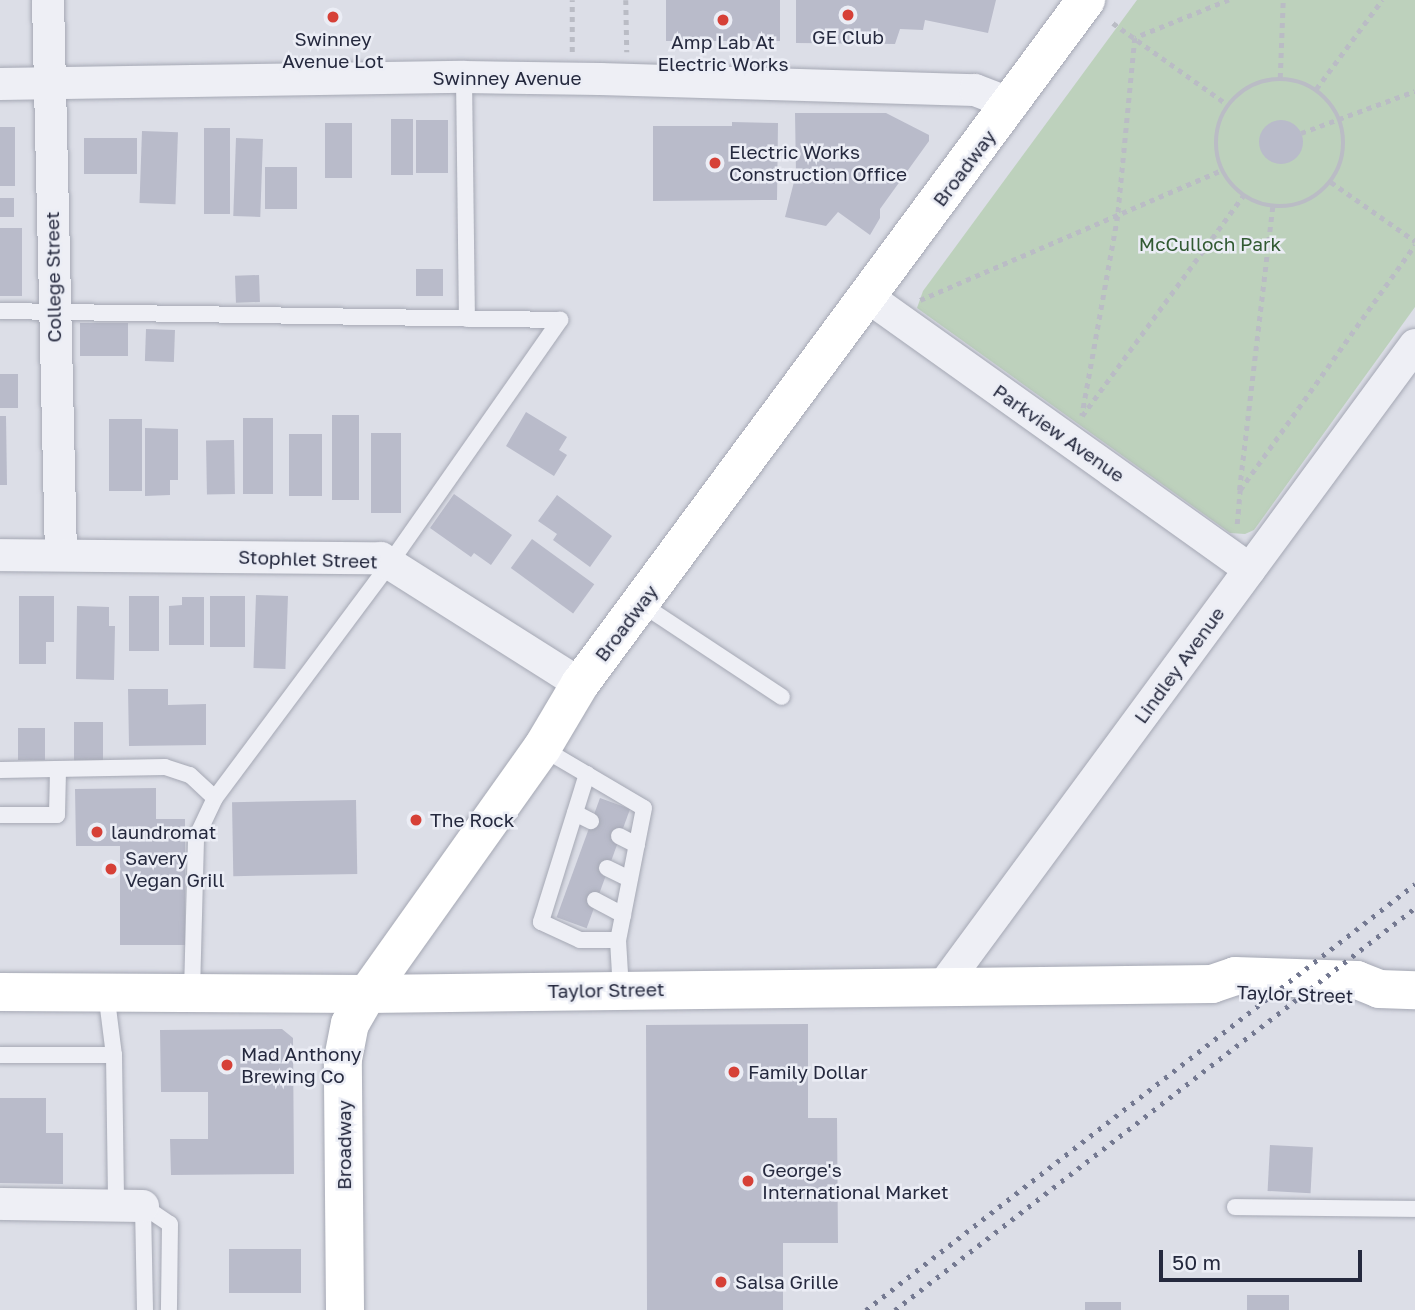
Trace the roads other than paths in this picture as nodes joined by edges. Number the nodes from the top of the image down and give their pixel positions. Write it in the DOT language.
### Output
graph roads {
  1 [pos="48,0"];
  2 [pos="1100,12"];
  3 [pos="464,77"];
  4 [pos="0,84"];
  5 [pos="50,85"];
  6 [pos="1012,104"];
  7 [pos="868,297"];
  8 [pos="53,311"];
  9 [pos="0,312"];
  10 [pos="467,319"];
  11 [pos="1415,345"];
  12 [pos="0,555"];
  13 [pos="61,555"];
  14 [pos="390,563"];
  15 [pos="1251,569"];
  16 [pos="640,604"];
  17 [pos="580,684"];
  18 [pos="782,697"];
  19 [pos="542,748"];
  20 [pos="0,770"];
  21 [pos="58,770"];
  22 [pos="587,774"];
  23 [pos="215,798"];
  24 [pos="575,813"];
  25 [pos="0,816"];
  26 [pos="591,821"];
  27 [pos="619,836"];
  28 [pos="637,845"];
  29 [pos="607,868"];
  30 [pos="630,879"];
  31 [pos="595,900"];
  32 [pos="623,915"];
  33 [pos="618,940"];
  34 [pos="943,986"];
  35 [pos="621,990"];
  36 [pos="1397,990"];
  37 [pos="0,992"];
  38 [pos="106,992"];
  39 [pos="192,992"];
  40 [pos="367,994"];
  41 [pos="0,1055"];
  42 [pos="114,1055"];
  43 [pos="0,1204"];
  44 [pos="130,1206"];
  45 [pos="1235,1207"];
  46 [pos="1415,1209"];
  47 [pos="145,1310"];
  48 [pos="169,1310"];
  49 [pos="345,1310"];
  1 -- 5 [label="street, College Street"];
  2 -- 6 [label="main road, Broadway"];
  3 -- 5 [label="street, Swinney Avenue"];
  3 -- 6 [label="street, Swinney Avenue"];
  3 -- 10 [label="lane"];
  4 -- 5 [label="street, Swinney Avenue"];
  5 -- 8 [label="street, College Street"];
  6 -- 7 [label="main road, Broadway"];
  7 -- 15 [label="street, Parkview Avenue"];
  7 -- 16 [label="main road, Broadway"];
  8 -- 9 [label="lane"];
  8 -- 10 [label="lane"];
  8 -- 13 [label="street, College Street"];
  10 -- 14 [label="lane"];
  11 -- 15 [label="street, Lindley Avenue"];
  12 -- 13 [label="street, Stophlet Street"];
  13 -- 14 [label="street, Stophlet Street"];
  14 -- 17 [label="street, Stophlet Street"];
  14 -- 23 [label="lane"];
  15 -- 34 [label="street, Lindley Avenue"];
  16 -- 17 [label="main road, Broadway"];
  16 -- 18 [label="lane"];
  17 -- 19 [label="main road, Broadway"];
  19 -- 22 [label="lane"];
  19 -- 40 [label="main road, Broadway"];
  20 -- 21 [label="lane"];
  21 -- 23 [label="lane"];
  21 -- 25 [label="lane"];
  22 -- 24 [label="lane"];
  22 -- 28 [label="lane"];
  23 -- 39 [label="lane"];
  24 -- 26 [label="lane"];
  24 -- 33 [label="lane"];
  27 -- 28 [label="lane"];
  28 -- 30 [label="lane"];
  29 -- 30 [label="lane"];
  30 -- 32 [label="lane"];
  31 -- 32 [label="lane"];
  32 -- 33 [label="lane"];
  33 -- 35 [label="lane"];
  34 -- 35 [label="main road, Taylor Street"];
  34 -- 36 [label="main road, Taylor Street"];
  35 -- 40 [label="main road, Taylor Street"];
  37 -- 38 [label="main road, Taylor Street"];
  38 -- 39 [label="main road, Taylor Street"];
  38 -- 42 [label="lane"];
  39 -- 40 [label="main road, Taylor Street"];
  40 -- 49 [label="main road, Broadway"];
  41 -- 42 [label="lane"];
  42 -- 44 [label="lane"];
  43 -- 44 [label="street"];
  44 -- 47 [label="lane"];
  44 -- 48 [label="lane"];
  45 -- 46 [label="lane"];
}
